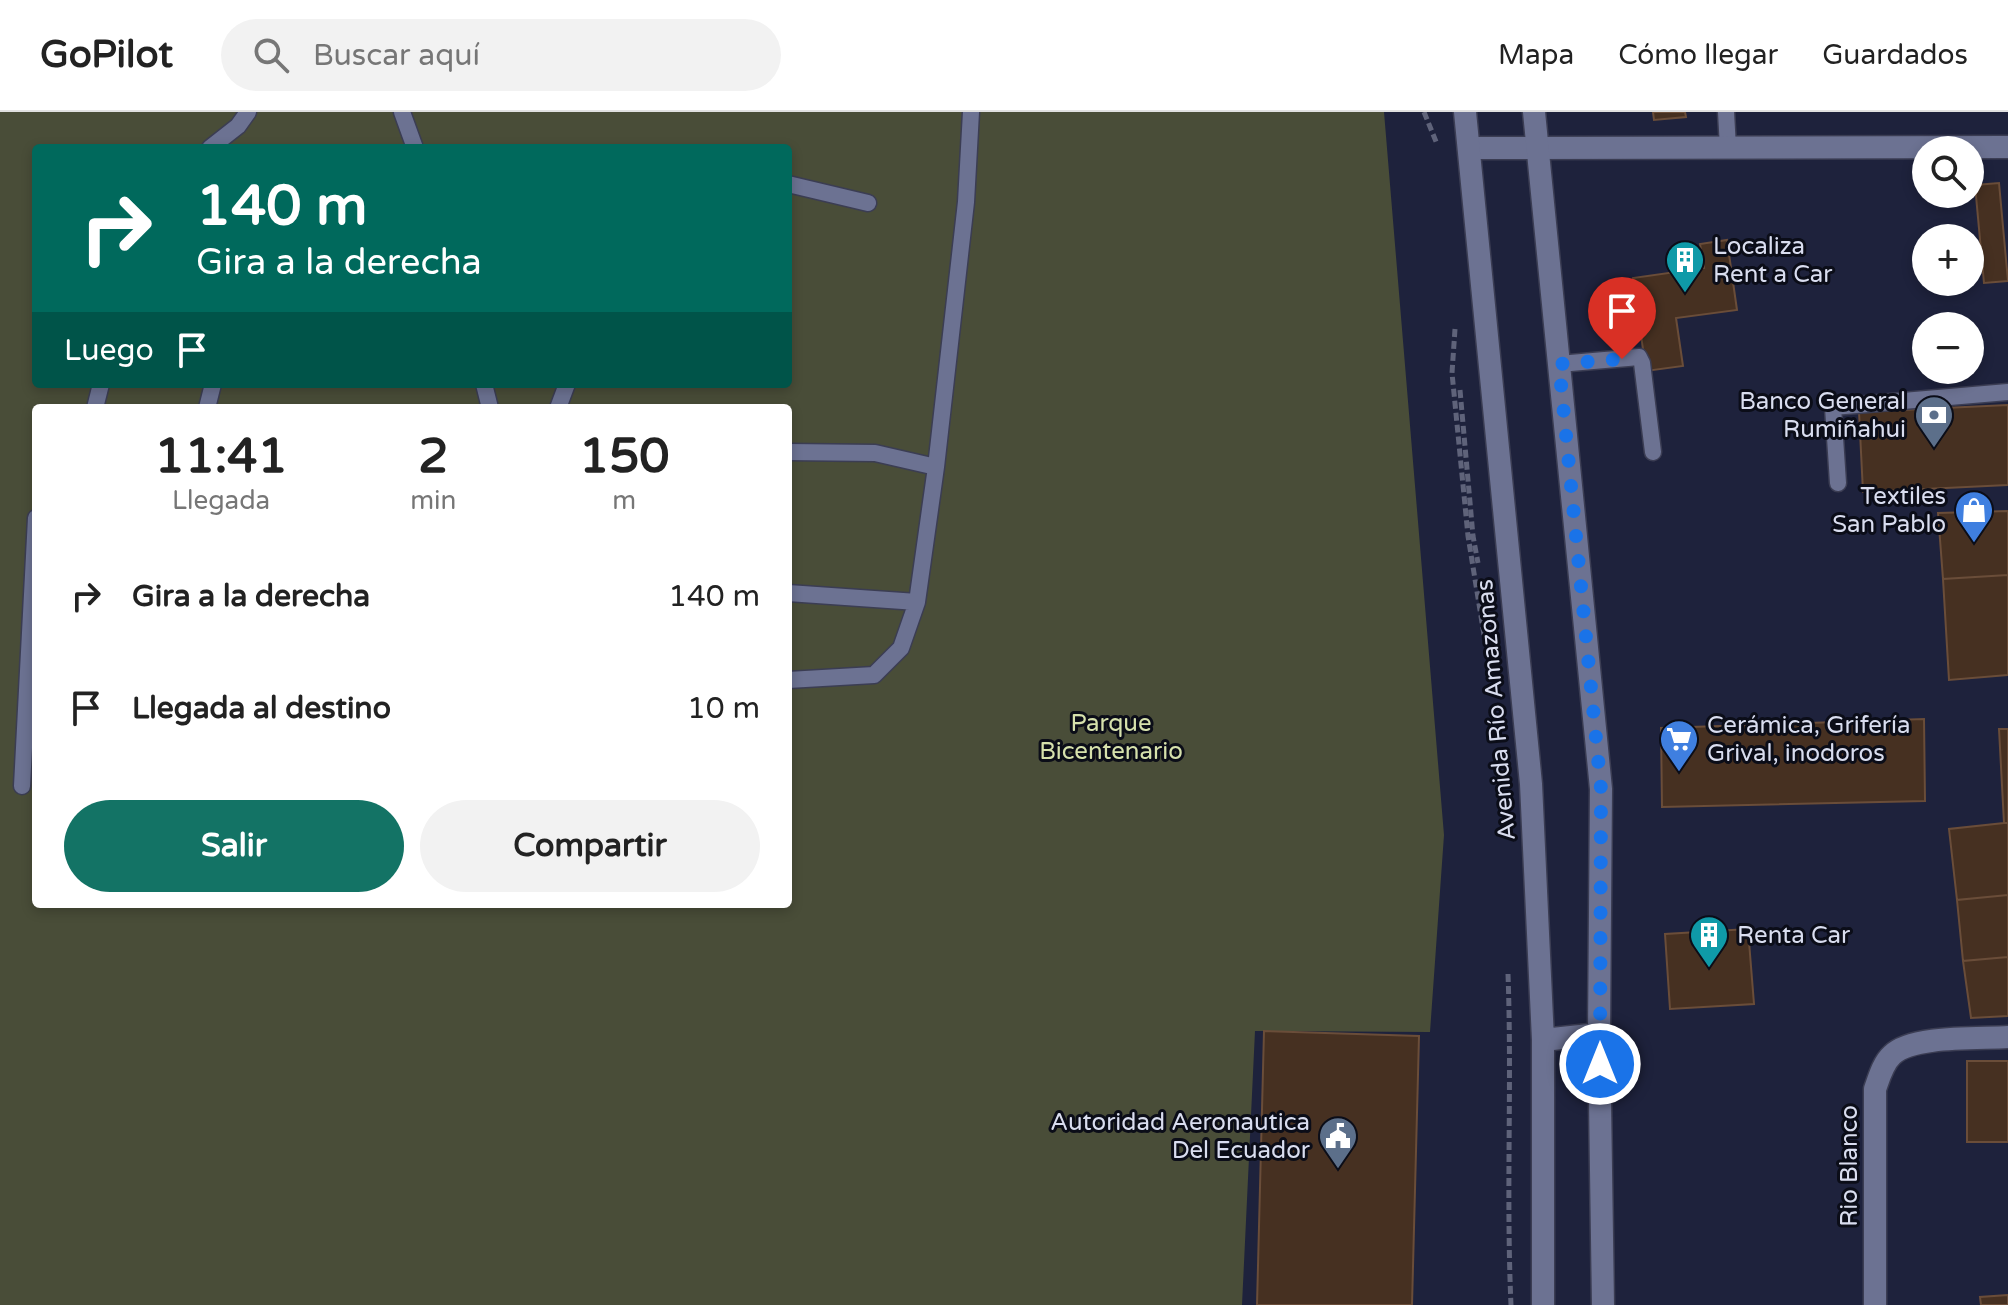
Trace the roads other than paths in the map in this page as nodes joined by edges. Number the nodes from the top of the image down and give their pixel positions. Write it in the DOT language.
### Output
graph roads {
  1 [pos="248,112"];
  2 [pos="402,112"];
  3 [pos="971,112"];
  4 [pos="1465,112"];
  5 [pos="1534,112"];
  6 [pos="1726,112"];
  7 [pos="215,144"];
  8 [pos="414,144"];
  9 [pos="2008,147"];
  10 [pos="1469,148"];
  11 [pos="1538,148"];
  12 [pos="1728,148"];
  13 [pos="792,185"];
  14 [pos="868,203"];
  15 [pos="1559,364"];
  16 [pos="2008,392"];
  17 [pos="792,452"];
  18 [pos="1653,452"];
  19 [pos="936,467"];
  20 [pos="1838,483"];
  21 [pos="792,593"];
  22 [pos="32,595"];
  23 [pos="917,602"];
  24 [pos="792,680"];
  25 [pos="22,786"];
  26 [pos="1599,1034"];
  27 [pos="2008,1037"];
  28 [pos="1543,1040"];
  29 [pos="1543,1305"];
  30 [pos="1603,1305"];
  31 [pos="1875,1305"];
  1 -- 7 [label="lane"];
  2 -- 8 [label="lane"];
  3 -- 19 [label="lane"];
  4 -- 10 [label="main road, Avenida Río Amazonas"];
  5 -- 11 [label="main road"];
  6 -- 12 [label="lane"];
  9 -- 12 [label="main road"];
  10 -- 11 [label="main road"];
  10 -- 28 [label="main road, Avenida Río Amazonas"];
  11 -- 12 [label="main road"];
  11 -- 15 [label="main road"];
  13 -- 14 [label="lane"];
  15 -- 18 [label="lane"];
  15 -- 26 [label="main road"];
  16 -- 20 [label="lane"];
  17 -- 19 [label="lane"];
  19 -- 23 [label="lane"];
  21 -- 23 [label="lane"];
  22 -- 25 [label="lane"];
  23 -- 24 [label="lane"];
  26 -- 28 [label="main road"];
  26 -- 30 [label="main road"];
  27 -- 31 [label="main road, Rio Blanco"];
  28 -- 29 [label="main road, Avenida Río Amazonas"];
}
